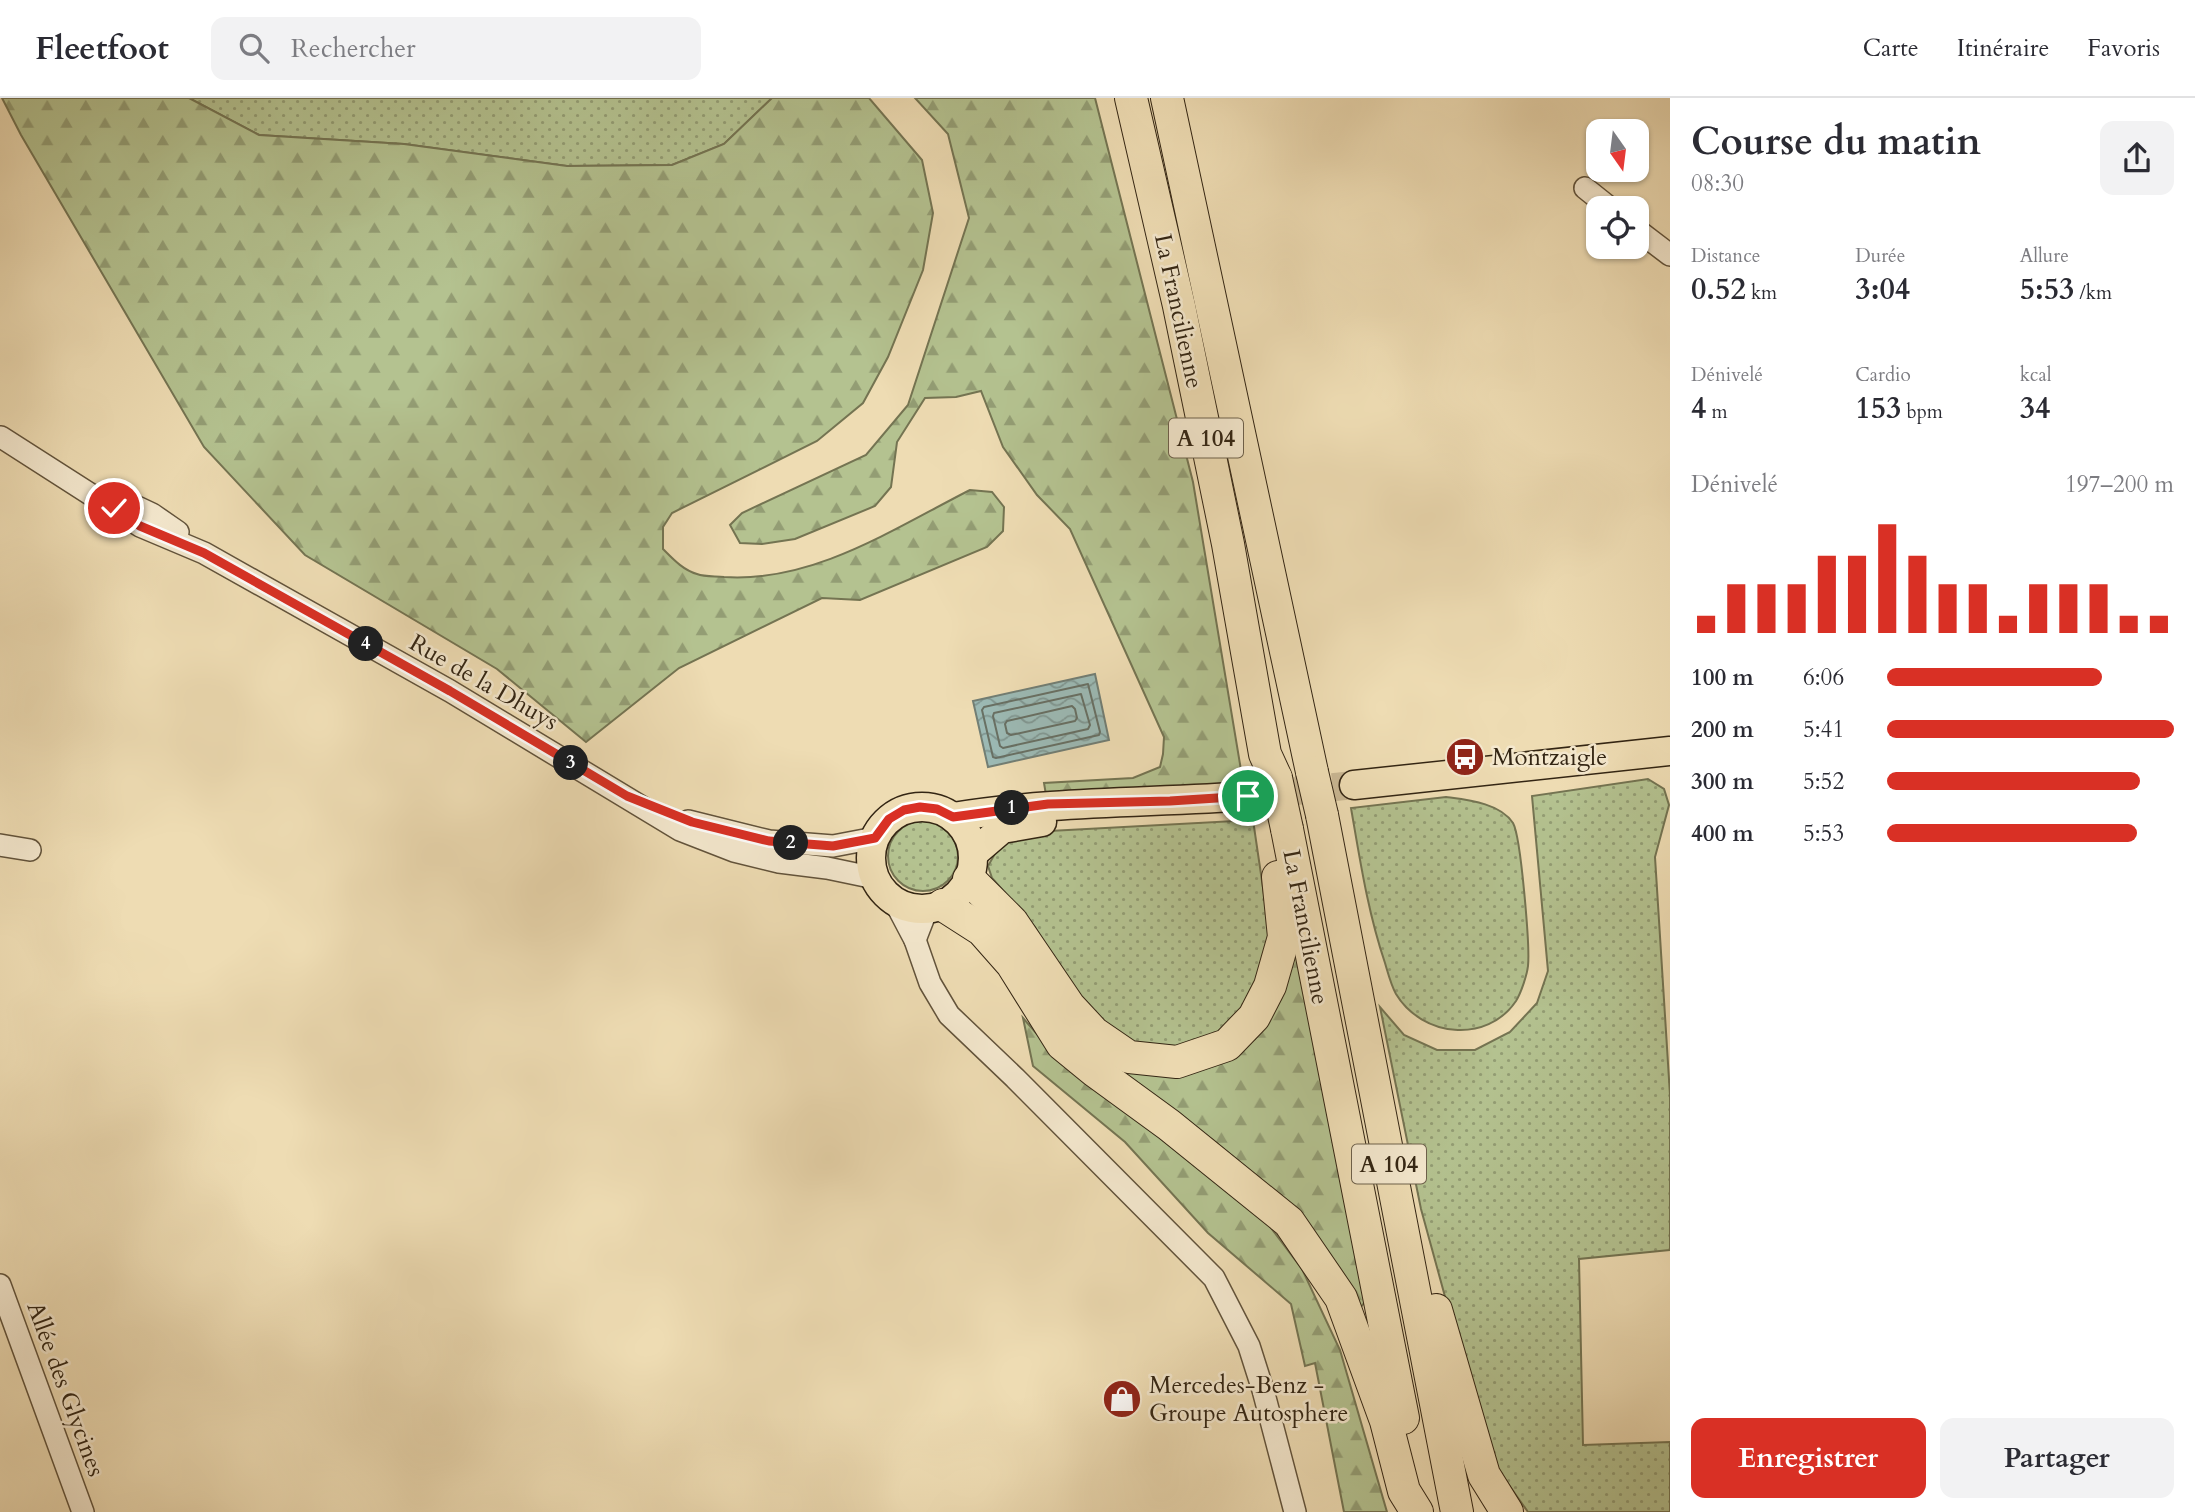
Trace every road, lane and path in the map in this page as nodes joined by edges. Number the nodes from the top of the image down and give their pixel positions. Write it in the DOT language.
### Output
graph roads {
  1 [pos="1130,98"];
  2 [pos="1167,98"];
  3 [pos="1585,188"];
  4 [pos="1595,196"];
  5 [pos="1649,239"];
  6 [pos="1670,255"];
  7 [pos="1,437"];
  8 [pos="1670,751"];
  9 [pos="1670,765"];
  10 [pos="627,796"];
  11 [pos="1265,796"];
  12 [pos="953,817"];
  13 [pos="875,838"];
  14 [pos="0,845"];
  15 [pos="30,850"];
  16 [pos="971,866"];
  17 [pos="875,878"];
  18 [pos="895,902"];
  19 [pos="935,907"];
  20 [pos="915,940"];
  21 [pos="1398,1216"];
  22 [pos="0,1284"];
  23 [pos="83,1512"];
  24 [pos="1295,1512"];
  25 [pos="1417,1512"];
  26 [pos="1425,1512"];
  27 [pos="1457,1512"];
  28 [pos="1507,1512"];
  1 -- 11 [label="highway, La Francilienne / A 104"];
  2 -- 21 [label="highway, La Francilienne / A 104, bridge"];
  3 -- 4 [label="street"];
  5 -- 6 [label="street"];
  7 -- 10 [label="street, Rue de la Dhuys"];
  8 -- 9 [label="main road"];
  10 -- 13 [label="street, Rue de la Dhuys"];
  10 -- 17 [label="street, Rue de la Dhuys"];
  11 -- 12 [label="main road"];
  11 -- 16 [label="main road"];
  11 -- 16 [label="highway"];
  11 -- 26 [label="highway, La Francilienne / A 104"];
  12 -- 13 [label="main road"];
  12 -- 16 [label="main road"];
  13 -- 17 [label="main road"];
  14 -- 15 [label="street"];
  16 -- 19 [label="main road"];
  17 -- 18 [label="main road"];
  18 -- 19 [label="main road"];
  18 -- 20 [label="street"];
  19 -- 20 [label="street"];
  19 -- 25 [label="highway"];
  20 -- 24 [label="street"];
  21 -- 27 [label="highway, La Francilienne / A 104"];
  21 -- 28 [label="highway"];
  22 -- 23 [label="street, Allée des Glycines"];
}
